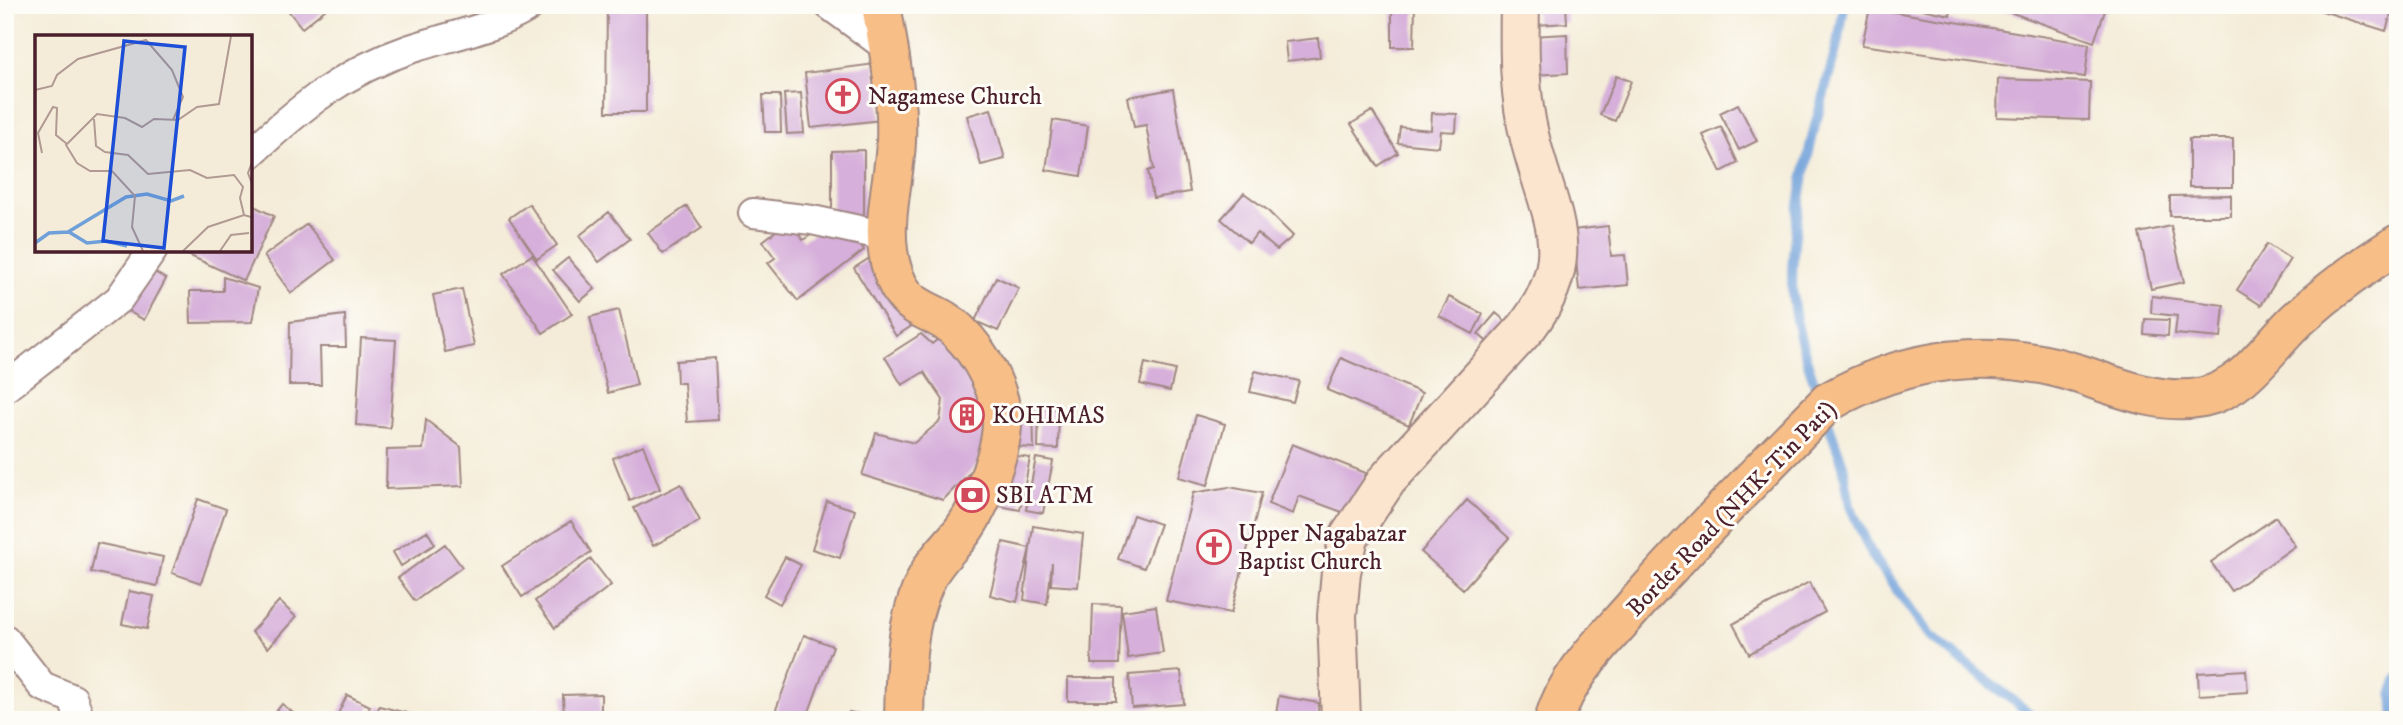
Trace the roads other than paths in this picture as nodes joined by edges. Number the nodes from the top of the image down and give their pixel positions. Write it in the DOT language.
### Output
graph roads {
  1 [pos="531,5"];
  2 [pos="829,5"];
  3 [pos="881,5"];
  4 [pos="1520,5"];
  5 [pos="889,49"];
  6 [pos="252,152"];
  7 [pos="753,213"];
  8 [pos="887,236"];
  9 [pos="2398,244"];
  10 [pos="152,252"];
  11 [pos="5,388"];
  12 [pos="5,639"];
  13 [pos="80,720"];
  14 [pos="904,720"];
  15 [pos="1341,720"];
  16 [pos="1554,720"];
  1 -- 6 [label="street"];
  2 -- 5 [label="street"];
  3 -- 5 [label="main road"];
  4 -- 15 [label="street"];
  5 -- 8 [label="main road"];
  7 -- 8 [label="street"];
  8 -- 14 [label="main road"];
  9 -- 16 [label="main road, Border Road (NHK-Tin Pati)"];
  10 -- 11 [label="street"];
  12 -- 13 [label="street"];
}
